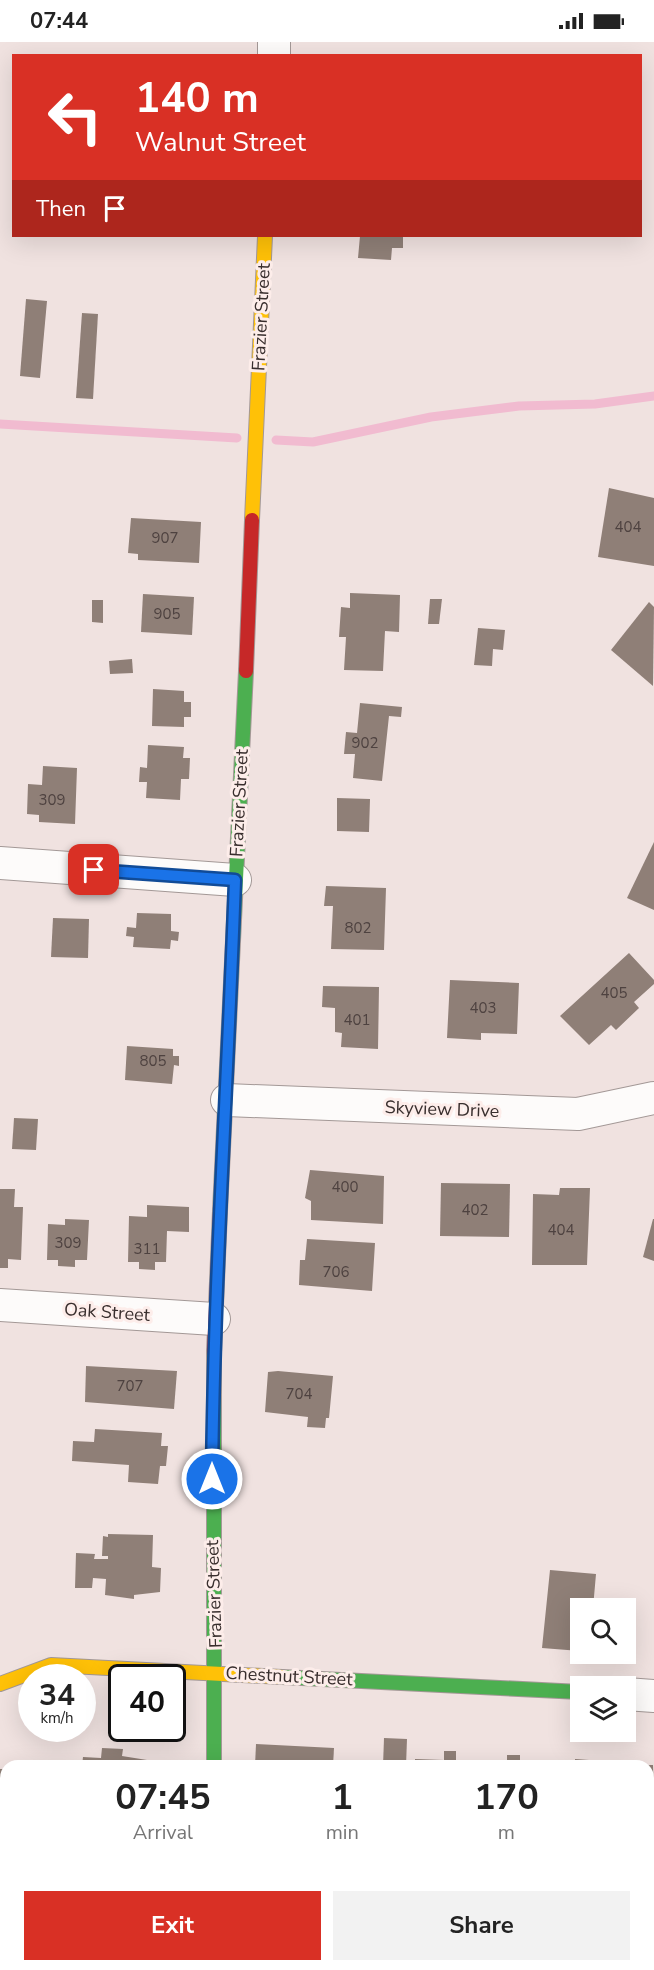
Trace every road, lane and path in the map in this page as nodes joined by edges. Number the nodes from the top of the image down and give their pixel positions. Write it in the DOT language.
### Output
graph roads {
  1 [pos="265,237"];
  2 [pos="0,863"];
  3 [pos="235,880"];
  4 [pos="654,1098"];
  5 [pos="227,1100"];
  6 [pos="0,1305"];
  7 [pos="214,1319"];
  8 [pos="216,1673"];
  9 [pos="0,1684"];
  10 [pos="570,1691"];
  11 [pos="636,1695"];
  12 [pos="654,1696"];
  13 [pos="214,1760"];
  1 -- 3 [label="street, Frazier Street"];
  2 -- 3 [label="street"];
  3 -- 5 [label="street, Frazier Street"];
  4 -- 5 [label="street, Skyview Drive"];
  5 -- 7 [label="street, Frazier Street"];
  6 -- 7 [label="street, Oak Street"];
  7 -- 8 [label="street, Frazier Street"];
  8 -- 9 [label="street, Chestnut Street"];
  8 -- 10 [label="street, Chestnut Street"];
  8 -- 13 [label="street, Frazier Street"];
  11 -- 12 [label="street"];
}
